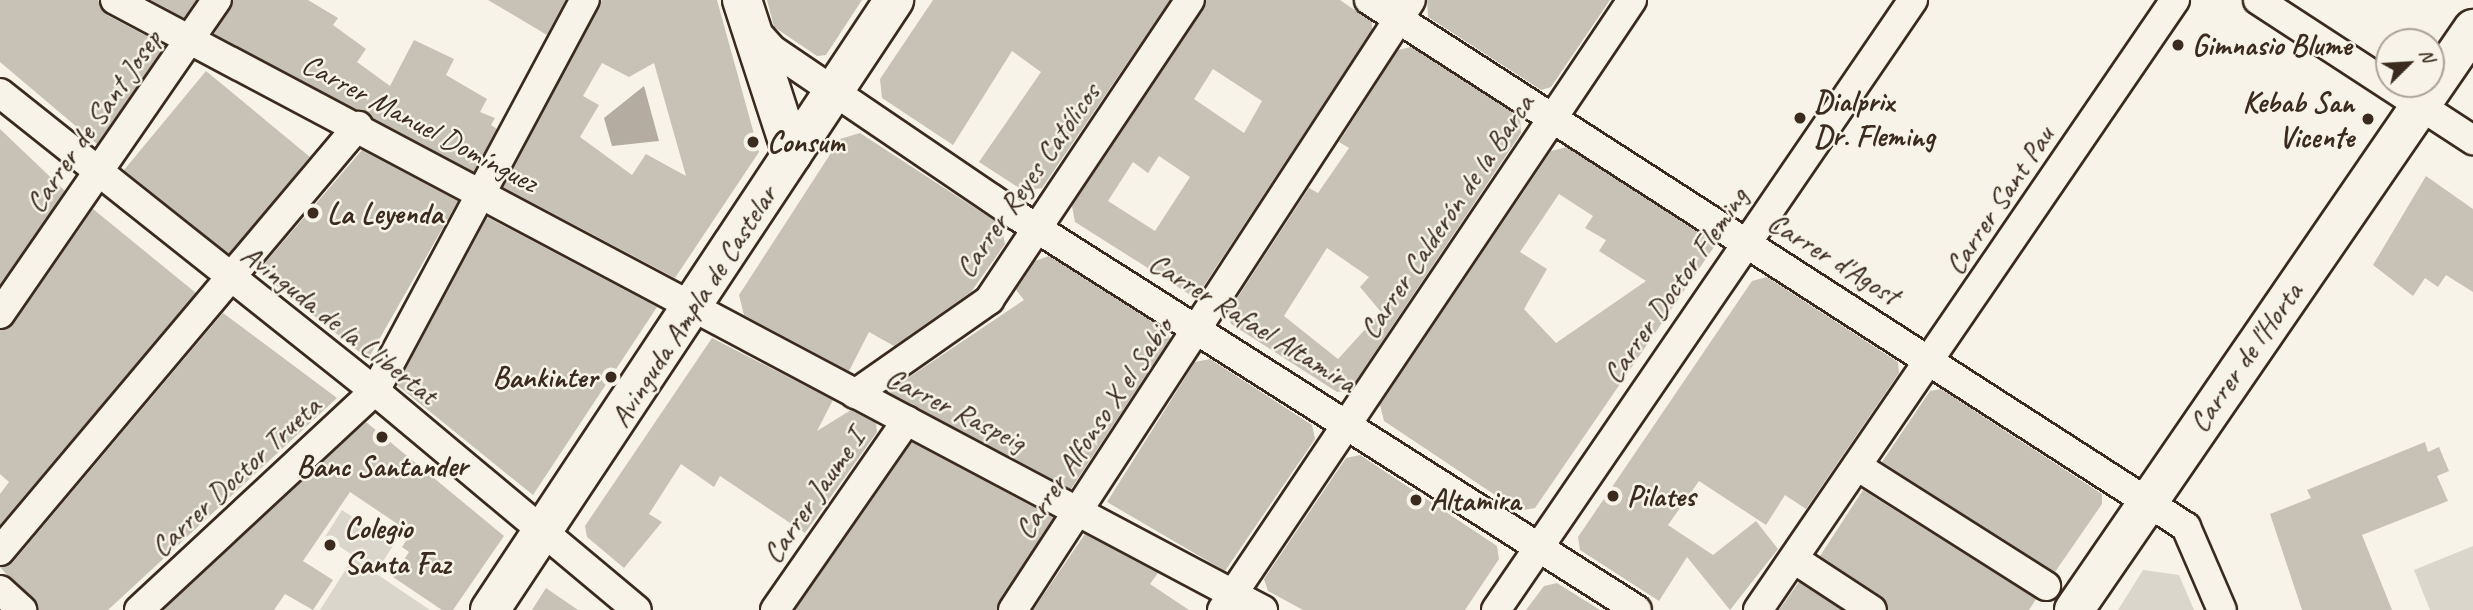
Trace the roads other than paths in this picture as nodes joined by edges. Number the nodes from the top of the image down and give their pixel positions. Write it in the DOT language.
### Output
graph roads {
  1 [pos="115,0"];
  2 [pos="217,0"];
  3 [pos="585,0"];
  4 [pos="894,0"];
  5 [pos="1190,0"];
  6 [pos="1369,0"];
  7 [pos="1632,0"];
  8 [pos="1913,0"];
  9 [pos="2175,0"];
  10 [pos="2258,0"];
  11 [pos="1405,9"];
  12 [pos="746,12"];
  13 [pos="2473,29"];
  14 [pos="191,38"];
  15 [pos="834,90"];
  16 [pos="0,93"];
  17 [pos="2420,107"];
  18 [pos="1554,117"];
  19 [pos="358,126"];
  20 [pos="2473,140"];
  21 [pos="792,154"];
  22 [pos="97,176"];
  23 [pos="483,194"];
  24 [pos="1039,228"];
  25 [pos="1745,243"];
  26 [pos="230,280"];
  27 [pos="692,307"];
  28 [pos="0,314"];
  29 [pos="1199,328"];
  30 [pos="1933,358"];
  31 [pos="375,391"];
  32 [pos="855,394"];
  33 [pos="907,420"];
  34 [pos="1347,420"];
  35 [pos="1857,466"];
  36 [pos="2147,501"];
  37 [pos="1078,509"];
  38 [pos="544,533"];
  39 [pos="1537,545"];
  40 [pos="0,551"];
  41 [pos="1794,559"];
  42 [pos="0,590"];
  43 [pos="2060,598"];
  44 [pos="1227,601"];
  45 [pos="22,610"];
  46 [pos="139,610"];
  47 [pos="490,610"];
  48 [pos="637,610"];
  49 [pos="775,610"];
  50 [pos="1013,610"];
  51 [pos="1264,610"];
  52 [pos="1496,610"];
  53 [pos="1637,610"];
  54 [pos="1758,610"];
  55 [pos="1872,610"];
  56 [pos="2222,610"];
  1 -- 14 [label="street, Carrer Manuel Domínguez"];
  2 -- 14 [label="street, Carrer de Sant Josep"];
  3 -- 23 [label="street, Carrer Doctor Trueta"];
  4 -- 15 [label="main road, Avinguda Ampla de Castelar"];
  5 -- 24 [label="street, Carrer Reyes Católicos"];
  6 -- 11 [label="street, Carrer d'Agost"];
  7 -- 18 [label="street, Carrer Calderón de la Barca"];
  8 -- 25 [label="street, Carrer Doctor Fleming"];
  9 -- 30 [label="street, Carrer Sant Pau"];
  10 -- 17 [label="street"];
  11 -- 18 [label="street, Carrer d'Agost"];
  11 -- 29 [label="street, Carrer Alfonso X el Sabio"];
  12 -- 15 [label="street, Carrer Rafael Altamira"];
  12 -- 21 [label="main road"];
  13 -- 17 [label="main road, Carrer de l'Horta"];
  14 -- 19 [label="street, Carrer Manuel Domínguez"];
  14 -- 22 [label="street, Carrer de Sant Josep"];
  15 -- 21 [label="main road, Avinguda Ampla de Castelar"];
  15 -- 24 [label="street, Carrer Rafael Altamira"];
  16 -- 22 [label="street, Avinguda de la Llibertat"];
  17 -- 20 [label="street"];
  17 -- 36 [label="main road, Carrer de l'Horta"];
  18 -- 25 [label="street, Carrer d'Agost"];
  18 -- 34 [label="street, Carrer Calderón de la Barca"];
  19 -- 23 [label="street, Carrer Manuel Domínguez"];
  19 -- 26 [label="street"];
  21 -- 27 [label="main road, Avinguda Ampla de Castelar"];
  22 -- 26 [label="street, Avinguda de la Llibertat"];
  22 -- 28 [label="street, Carrer de Sant Josep"];
  23 -- 27 [label="street, Carrer Manuel Domínguez"];
  23 -- 31 [label="street, Carrer Doctor Trueta"];
  24 -- 29 [label="street, Carrer Rafael Altamira"];
  24 -- 32 [label="street, Carrer Reyes Católicos"];
  25 -- 30 [label="street, Carrer d'Agost"];
  25 -- 39 [label="street, Carrer Doctor Fleming"];
  26 -- 31 [label="street, Avinguda de la Llibertat"];
  26 -- 40 [label="street"];
  27 -- 32 [label="street, Carrer Raspeig"];
  27 -- 38 [label="main road, Avinguda Ampla de Castelar"];
  29 -- 34 [label="street, Carrer Rafael Altamira"];
  29 -- 37 [label="street, Carrer Alfonso X el Sabio"];
  30 -- 35 [label="street, Carrer Sant Pau"];
  30 -- 36 [label="street, Carrer d'Agost"];
  31 -- 38 [label="street, Avinguda de la Llibertat"];
  31 -- 46 [label="street, Carrer Doctor Trueta"];
  32 -- 33 [label="street, Carrer Raspeig"];
  33 -- 37 [label="street, Carrer Raspeig"];
  33 -- 49 [label="street, Carrer Jaume I"];
  34 -- 39 [label="street, Carrer Rafael Altamira"];
  34 -- 44 [label="street, Carrer Calderón de la Barca"];
  35 -- 41 [label="street, Carrer Sant Pau"];
  35 -- 43 [label="street"];
  36 -- 43 [label="main road, Carrer de l'Horta"];
  36 -- 56 [label="street, Carrer d'Agost"];
  37 -- 44 [label="street, Carrer Raspeig"];
  37 -- 50 [label="street, Carrer Alfonso X el Sabio"];
  38 -- 47 [label="main road, Avinguda Ampla de Castelar"];
  38 -- 48 [label="street, Avinguda de la Llibertat"];
  39 -- 52 [label="street, Carrer Doctor Fleming"];
  39 -- 53 [label="street, Carrer Rafael Altamira"];
  41 -- 54 [label="street, Carrer Sant Pau"];
  41 -- 55 [label="street"];
  42 -- 45 [label="street"];
  44 -- 51 [label="street, Carrer Raspeig"];
}
